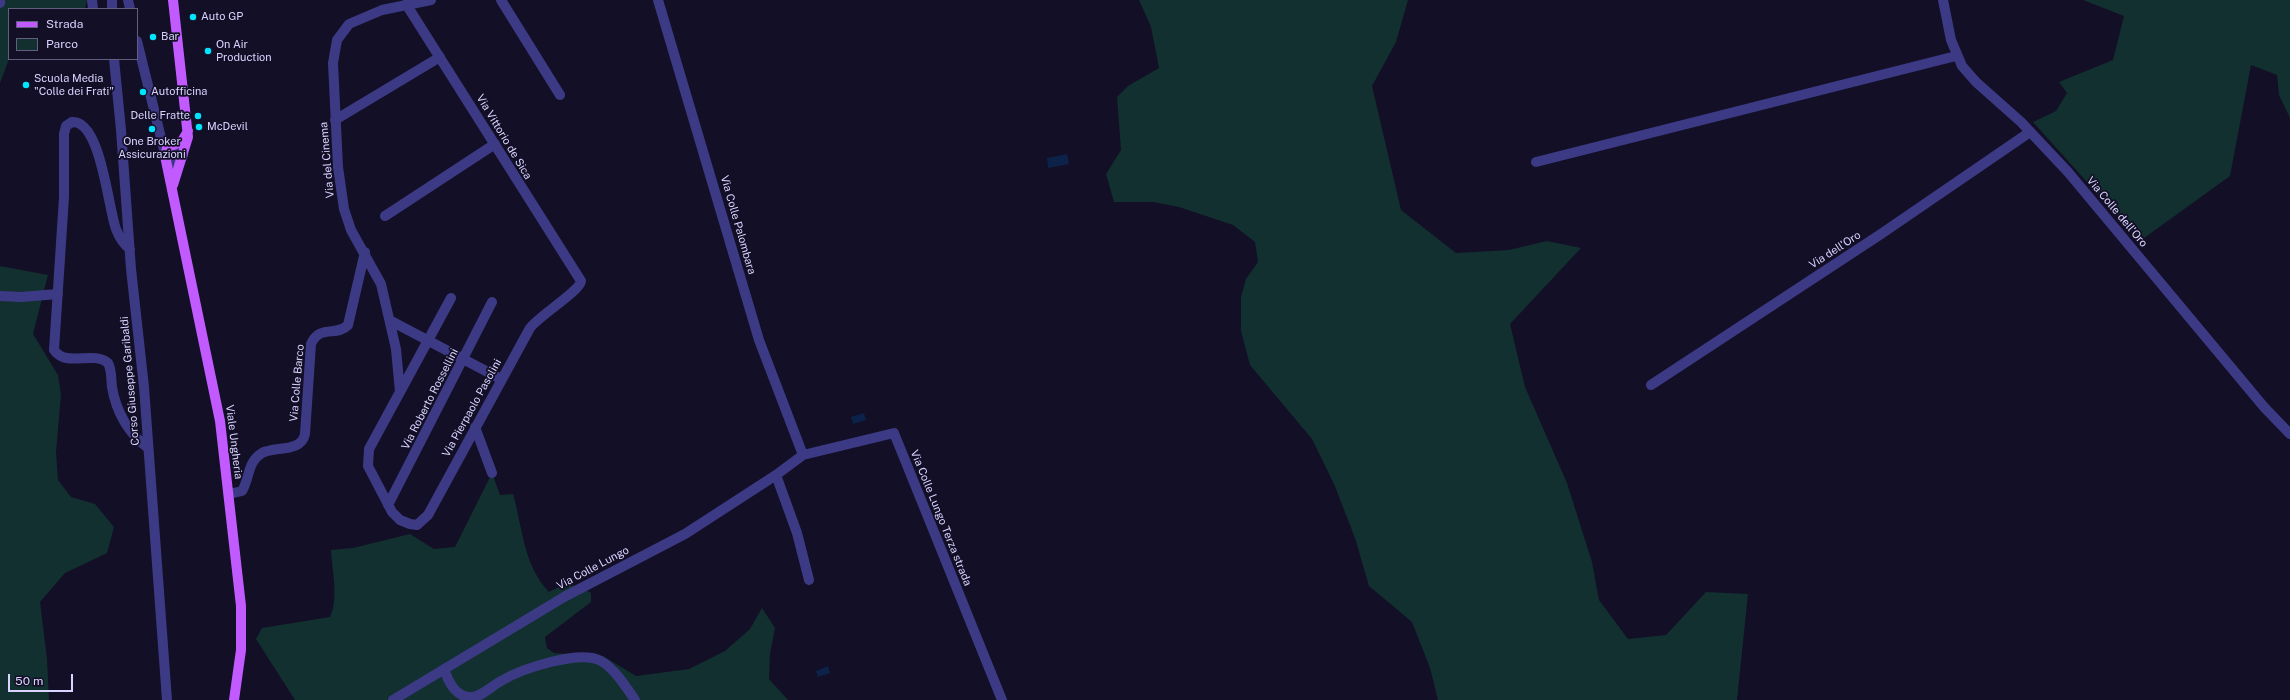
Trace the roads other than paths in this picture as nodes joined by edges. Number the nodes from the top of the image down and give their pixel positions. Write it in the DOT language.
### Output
graph roads {
  1 [pos="0,0"];
  2 [pos="173,0"];
  3 [pos="431,0"];
  4 [pos="501,0"];
  5 [pos="658,0"];
  6 [pos="1943,0"];
  7 [pos="0,3"];
  8 [pos="406,4"];
  9 [pos="138,45"];
  10 [pos="1956,56"];
  11 [pos="440,57"];
  12 [pos="114,60"];
  13 [pos="560,95"];
  14 [pos="336,120"];
  15 [pos="188,131"];
  16 [pos="2030,132"];
  17 [pos="162,142"];
  18 [pos="495,144"];
  19 [pos="174,145"];
  20 [pos="165,156"];
  21 [pos="182,158"];
  22 [pos="1536,162"];
  23 [pos="173,191"];
  24 [pos="385,216"];
  25 [pos="130,249"];
  26 [pos="365,252"];
  27 [pos="580,282"];
  28 [pos="58,294"];
  29 [pos="0,296"];
  30 [pos="451,298"];
  31 [pos="492,302"];
  32 [pos="391,320"];
  33 [pos="429,340"];
  34 [pos="464,359"];
  35 [pos="501,379"];
  36 [pos="1651,385"];
  37 [pos="400,392"];
  38 [pos="475,427"];
  39 [pos="2290,434"];
  40 [pos="148,448"];
  41 [pos="803,455"];
  42 [pos="492,473"];
  43 [pos="776,475"];
  44 [pos="229,494"];
  45 [pos="388,505"];
  46 [pos="809,580"];
  47 [pos="444,669"];
  48 [pos="167,700"];
  49 [pos="234,700"];
  50 [pos="393,700"];
  51 [pos="635,700"];
  52 [pos="1002,700"];
  1 -- 7 [label="street"];
  2 -- 15 [label="main road, Viale Ungheria"];
  3 -- 8 [label="street, Via del Cinema"];
  4 -- 13 [label="street"];
  5 -- 41 [label="street, Via Colle Palombara"];
  6 -- 10 [label="street, Via Colle dell'Oro"];
  8 -- 11 [label="street, Via Vittorio de Sica"];
  8 -- 14 [label="street, Via del Cinema"];
  9 -- 17 [label="street"];
  10 -- 16 [label="street, Via Colle dell'Oro"];
  10 -- 22 [label="street"];
  11 -- 14 [label="street"];
  11 -- 18 [label="street, Via Vittorio de Sica"];
  12 -- 25 [label="street, Corso Giuseppe Garibaldi"];
  14 -- 26 [label="street, Via del Cinema"];
  15 -- 19 [label="main road"];
  15 -- 21 [label="main road, Viale Ungheria"];
  16 -- 36 [label="street, Via dell'Oro"];
  16 -- 39 [label="street, Via Colle dell'Oro"];
  17 -- 19 [label="street"];
  17 -- 20 [label="street"];
  18 -- 24 [label="street"];
  18 -- 27 [label="street, Via Vittorio de Sica"];
  19 -- 20 [label="main road"];
  19 -- 21 [label="street"];
  20 -- 21 [label="street"];
  20 -- 23 [label="main road, Viale Ungheria"];
  21 -- 23 [label="main road, Viale Ungheria"];
  23 -- 44 [label="main road, Viale Ungheria"];
  25 -- 28 [label="street"];
  25 -- 40 [label="street, Corso Giuseppe Garibaldi"];
  26 -- 32 [label="street, Via del Cinema"];
  26 -- 44 [label="street, Via Colle Barco"];
  27 -- 35 [label="street, Via Pierpaolo Pasolini"];
  28 -- 29 [label="street"];
  28 -- 40 [label="street"];
  30 -- 33 [label="street"];
  31 -- 34 [label="street, Via Roberto Rossellini"];
  32 -- 33 [label="street"];
  32 -- 37 [label="street, Via del Cinema"];
  33 -- 34 [label="street"];
  33 -- 37 [label="street"];
  34 -- 35 [label="street"];
  34 -- 45 [label="street, Via Roberto Rossellini"];
  35 -- 38 [label="street, Via Pierpaolo Pasolini"];
  37 -- 45 [label="street"];
  38 -- 42 [label="street"];
  38 -- 45 [label="street, Via Pierpaolo Pasolini"];
  40 -- 48 [label="street, Corso Giuseppe Garibaldi"];
  41 -- 43 [label="street, Via Colle Lungo"];
  41 -- 52 [label="street, Via Colle Lungo Terza strada"];
  43 -- 46 [label="street"];
  43 -- 47 [label="street, Via Colle Lungo"];
  44 -- 49 [label="main road, Viale Ungheria"];
  47 -- 50 [label="street, Via Colle Lungo"];
  47 -- 51 [label="street"];
}
